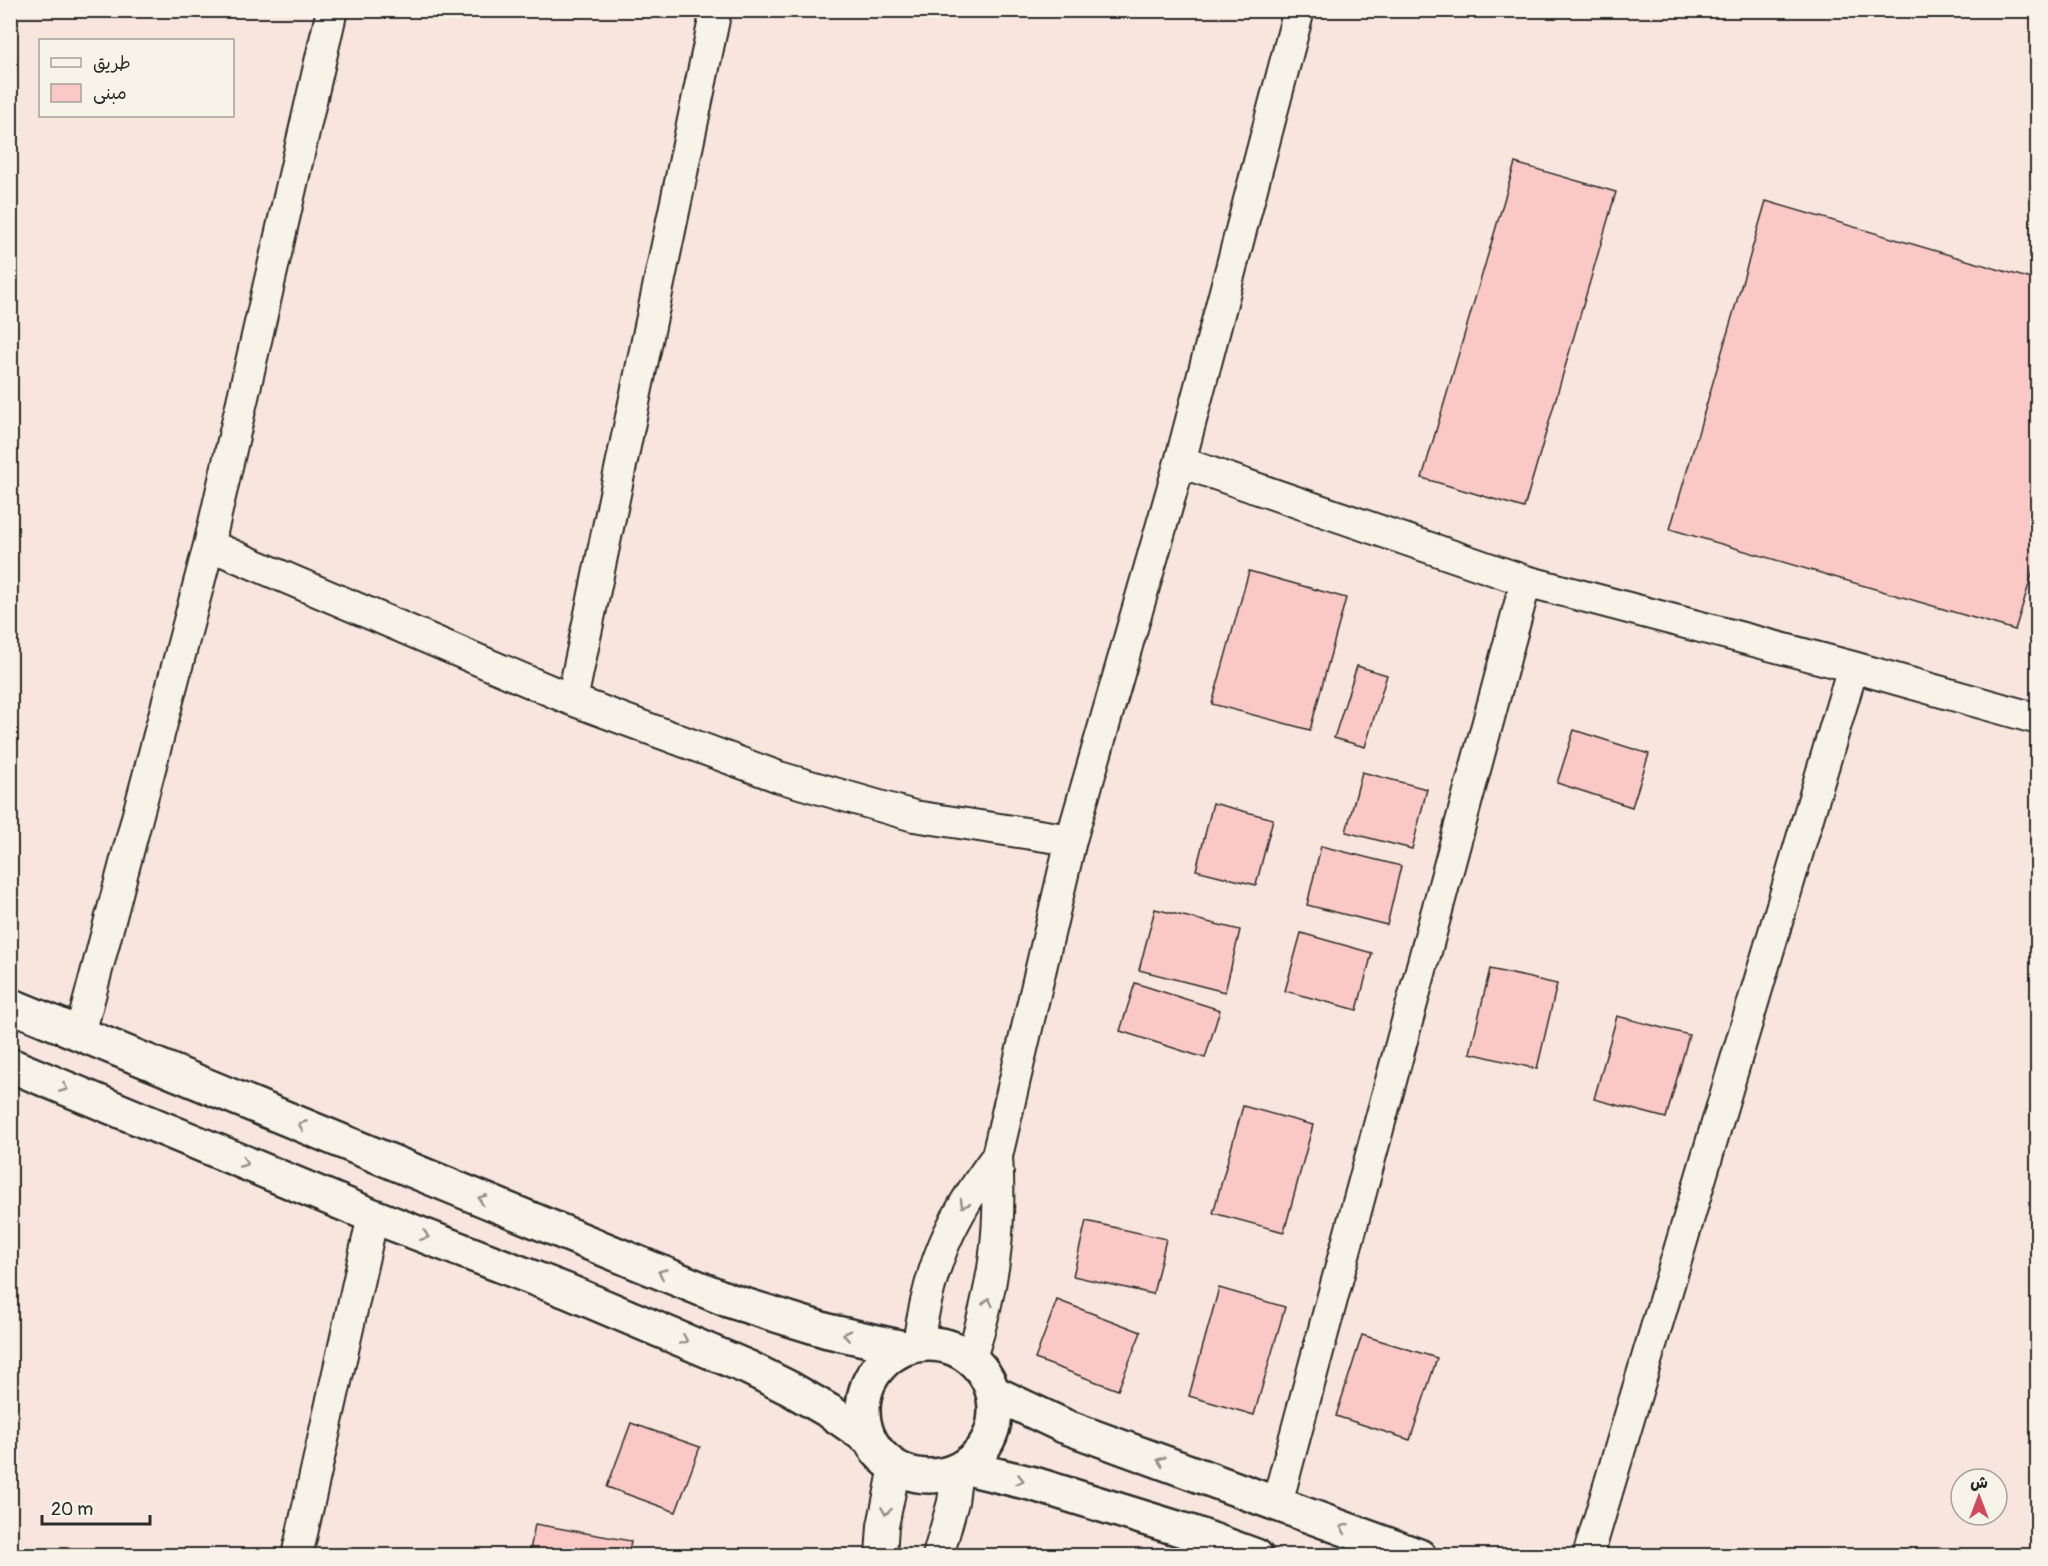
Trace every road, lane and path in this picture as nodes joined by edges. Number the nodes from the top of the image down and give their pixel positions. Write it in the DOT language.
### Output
graph roads {
  1 [pos="332,10"];
  2 [pos="716,10"];
  3 [pos="1299,10"];
  4 [pos="1180,462"];
  5 [pos="209,545"];
  6 [pos="1526,582"];
  7 [pos="1853,667"];
  8 [pos="572,700"];
  9 [pos="2037,719"];
  10 [pos="1071,840"];
  11 [pos="10,1005"];
  12 [pos="80,1034"];
  13 [pos="10,1065"];
  14 [pos="997,1156"];
  15 [pos="373,1216"];
  16 [pos="911,1346"];
  17 [pos="971,1358"];
  18 [pos="994,1393"];
  19 [pos="868,1438"];
  20 [pos="895,1467"];
  21 [pos="960,1468"];
  22 [pos="1277,1503"];
  23 [pos="297,1556"];
  24 [pos="881,1556"];
  25 [pos="938,1556"];
  26 [pos="1256,1556"];
  27 [pos="1419,1556"];
  28 [pos="1588,1556"];
  1 -- 5 [label="street"];
  2 -- 8 [label="street"];
  3 -- 4 [label="street"];
  4 -- 6 [label="street"];
  4 -- 10 [label="street"];
  5 -- 8 [label="street"];
  5 -- 12 [label="street"];
  6 -- 7 [label="street"];
  6 -- 22 [label="street"];
  7 -- 9 [label="street"];
  7 -- 28 [label="street"];
  8 -- 10 [label="street"];
  10 -- 14 [label="street"];
  11 -- 12 [label="street"];
  16 -- 12 [label="street, one-way"];
  13 -- 15 [label="street, one-way"];
  14 -- 16 [label="street, one-way"];
  17 -- 14 [label="street, one-way"];
  15 -- 19 [label="street, one-way"];
  15 -- 23 [label="street"];
  16 -- 17 [label="street"];
  16 -- 19 [label="street"];
  17 -- 18 [label="street"];
  18 -- 21 [label="street"];
  22 -- 18 [label="street, one-way"];
  19 -- 20 [label="street"];
  20 -- 21 [label="street"];
  20 -- 24 [label="street, one-way"];
  21 -- 25 [label="street"];
  21 -- 26 [label="street, one-way"];
  27 -- 22 [label="street, one-way"];
}
